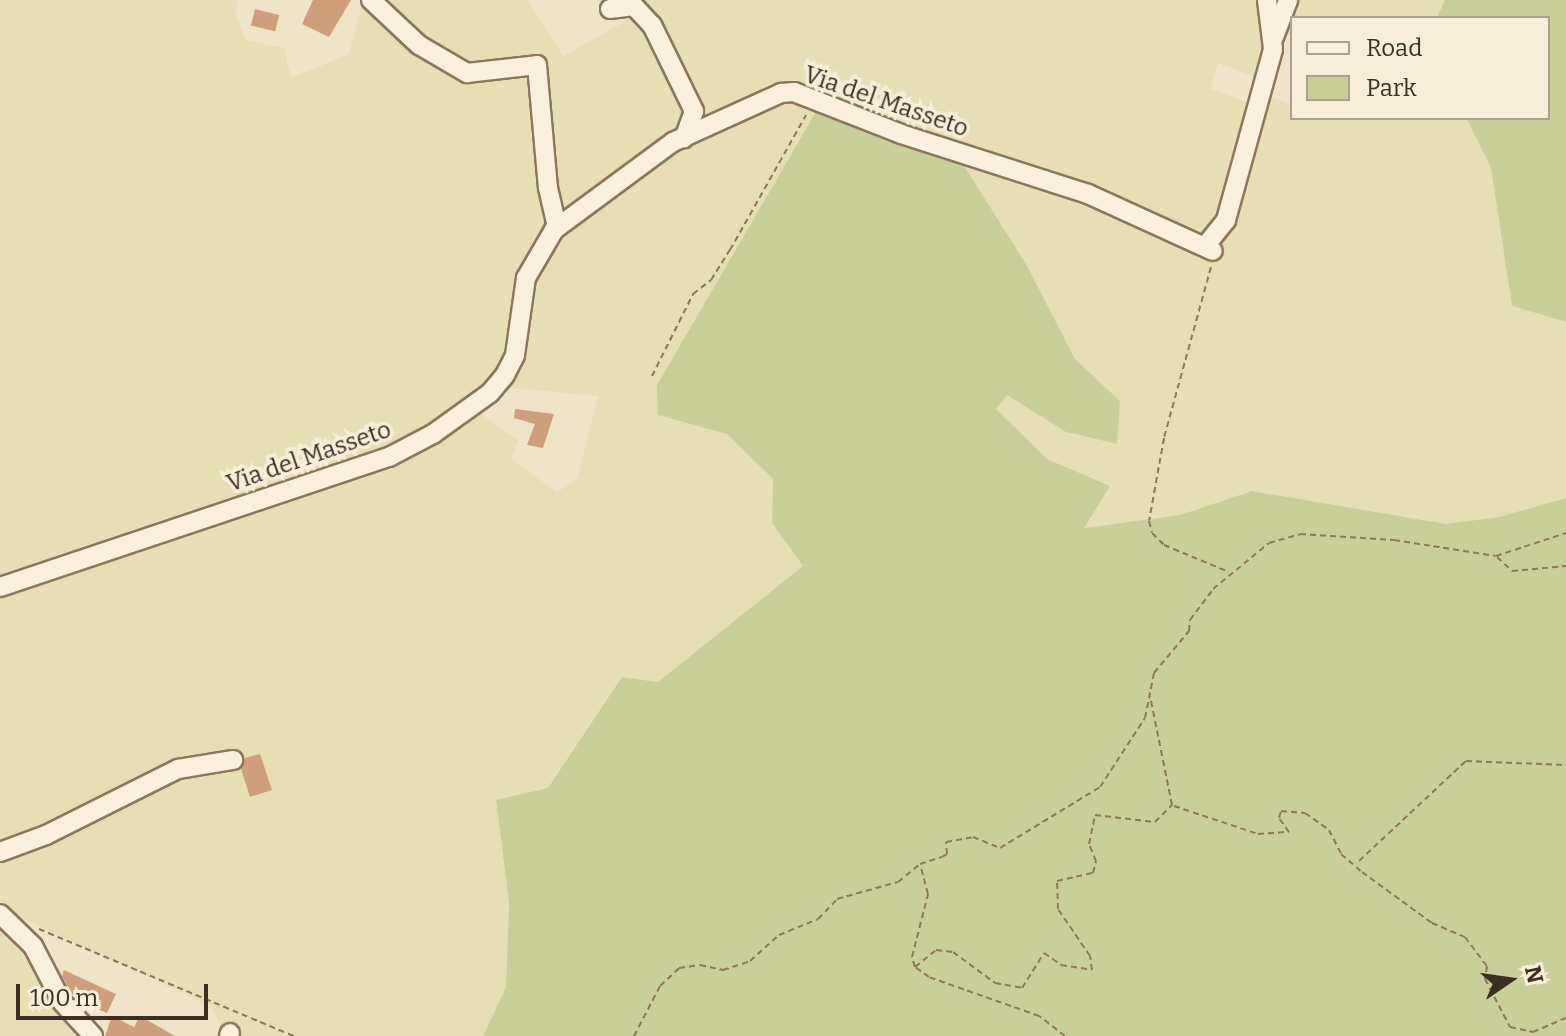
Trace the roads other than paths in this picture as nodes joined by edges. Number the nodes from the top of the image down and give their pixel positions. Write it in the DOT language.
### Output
graph roads {
  1 [pos="371,0"];
  2 [pos="1267,0"];
  3 [pos="1276,0"];
  4 [pos="1288,0"];
  5 [pos="610,9"];
  6 [pos="1277,31"];
  7 [pos="684,138"];
  8 [pos="557,227"];
  9 [pos="0,587"];
  10 [pos="233,760"];
  11 [pos="0,852"];
  12 [pos="5,918"];
  13 [pos="93,1036"];
  1 -- 8 [label="street"];
  2 -- 6 [label="street"];
  3 -- 6 [label="street"];
  4 -- 6 [label="street"];
  5 -- 7 [label="street"];
  6 -- 7 [label="street, Via del Masseto"];
  7 -- 8 [label="street, Via del Masseto"];
  8 -- 9 [label="street, Via del Masseto"];
  10 -- 11 [label="street"];
  12 -- 13 [label="street"];
}
